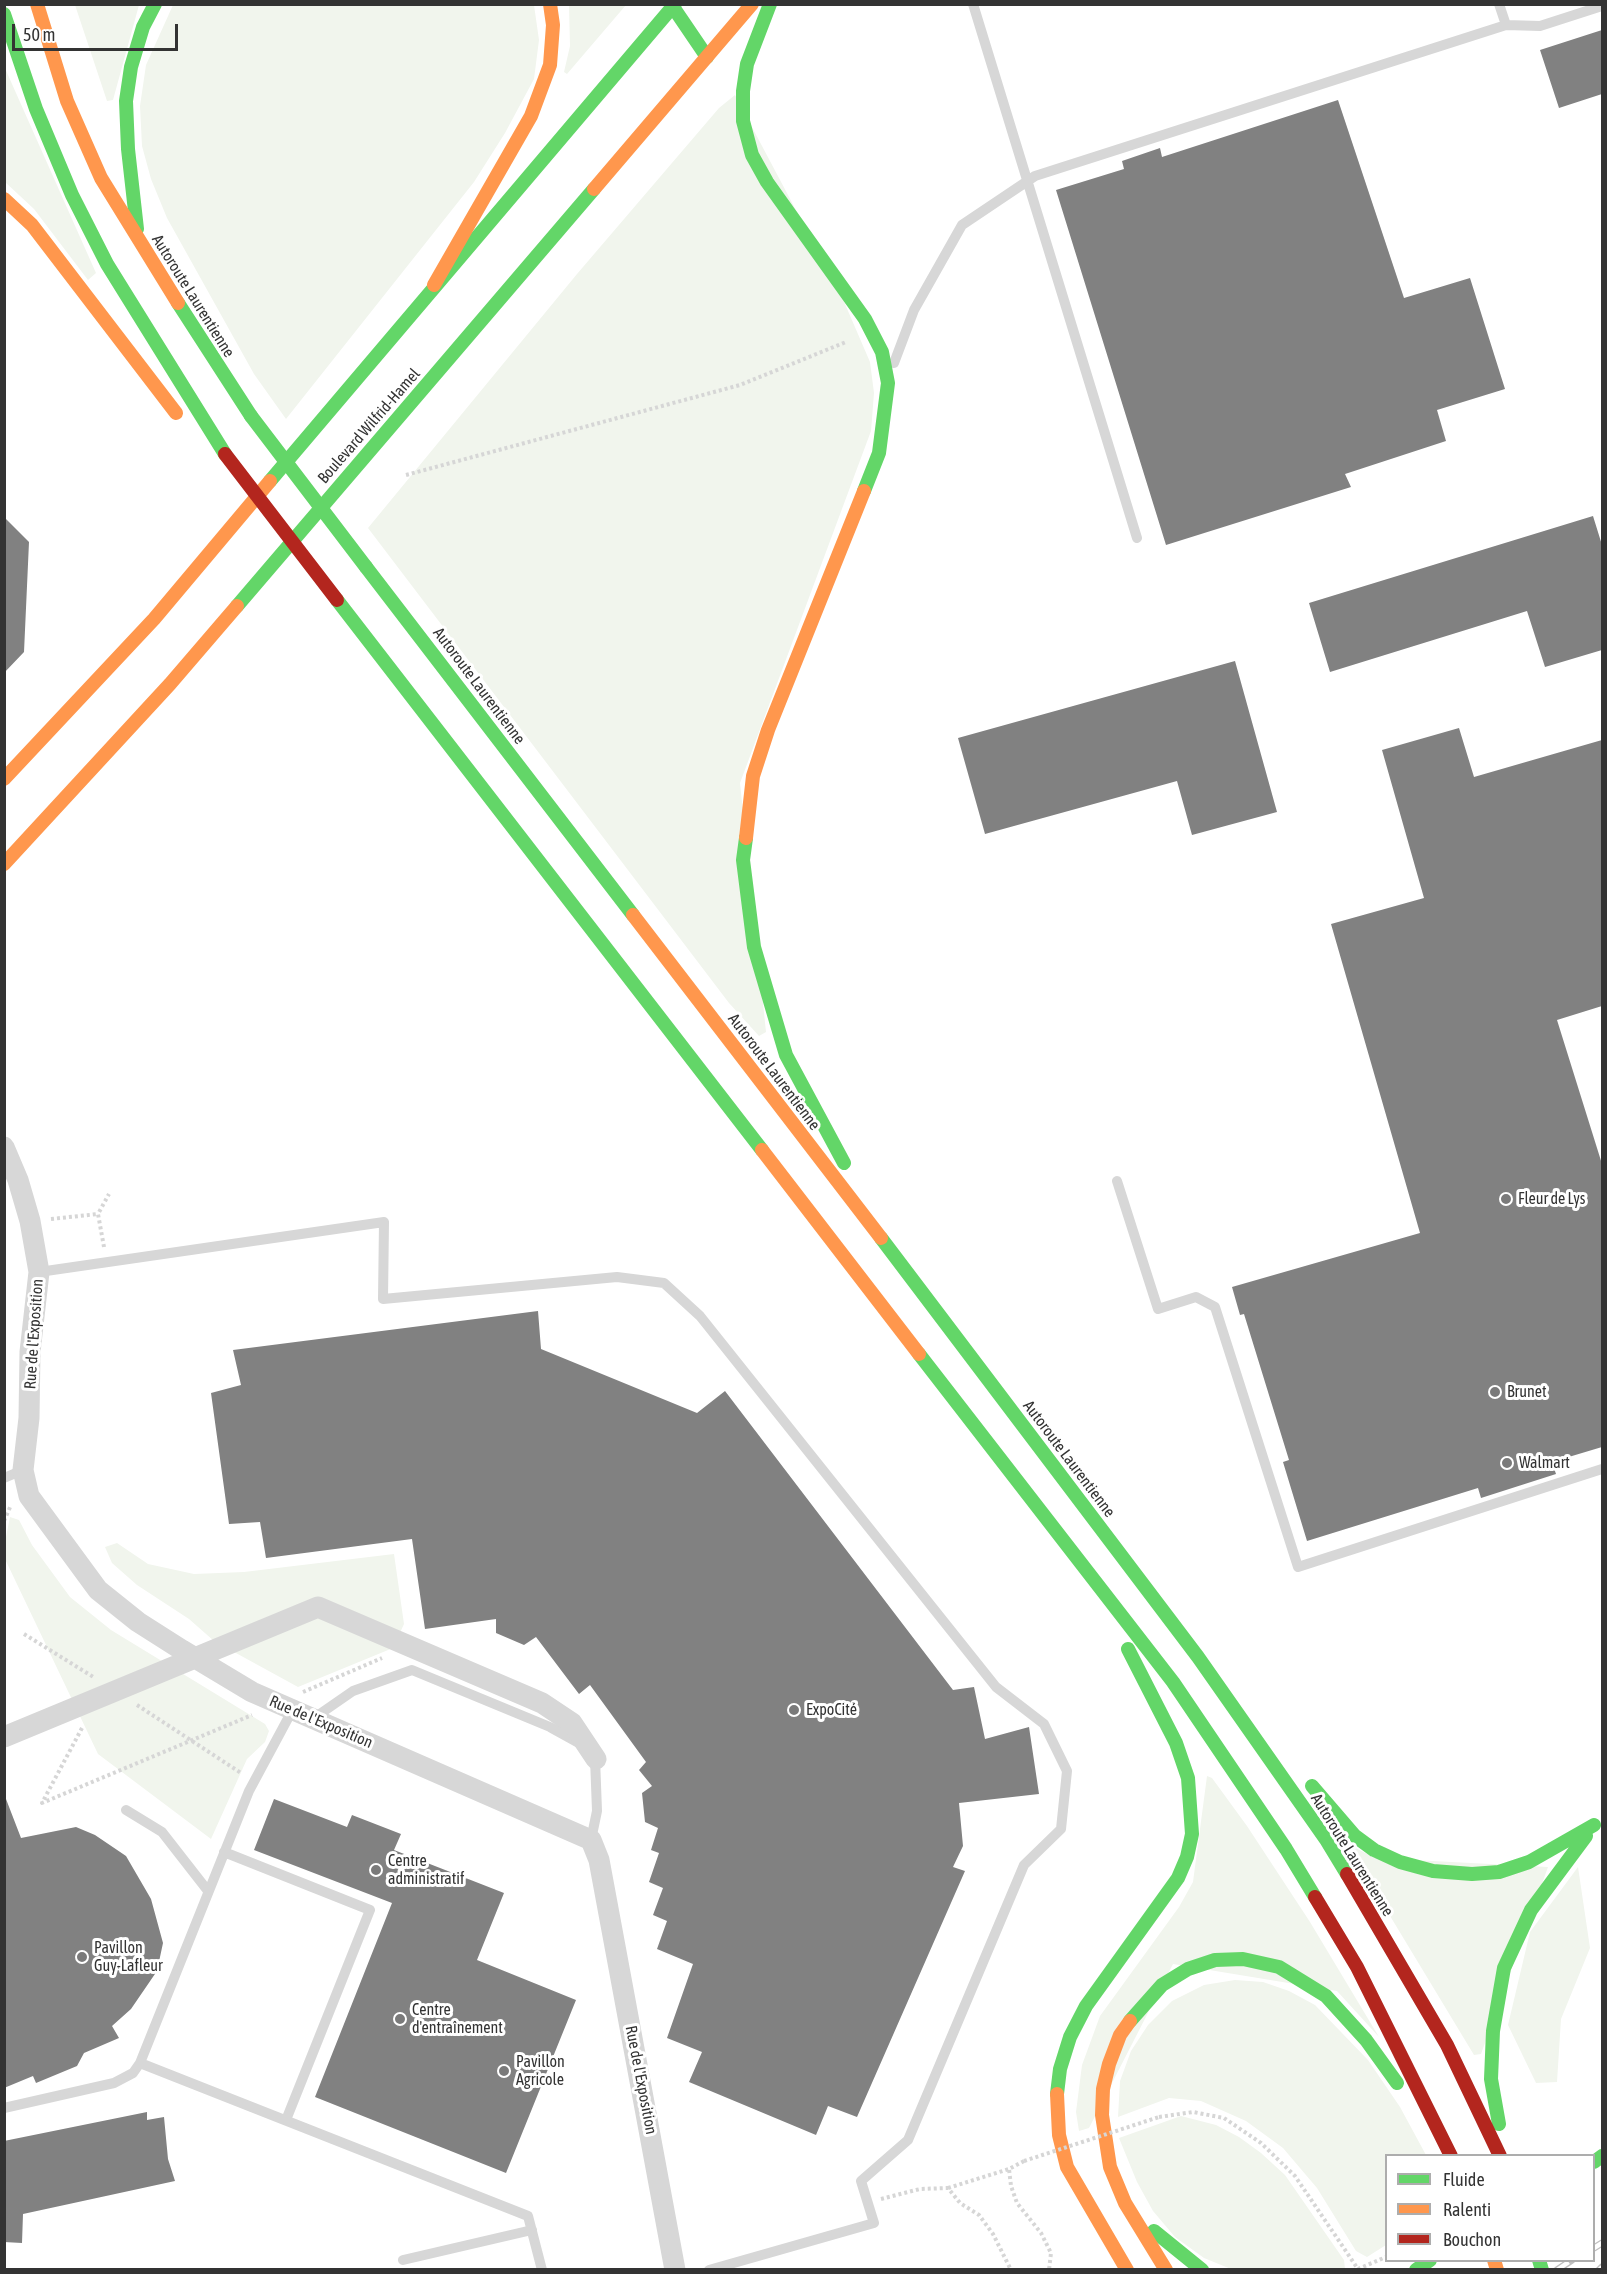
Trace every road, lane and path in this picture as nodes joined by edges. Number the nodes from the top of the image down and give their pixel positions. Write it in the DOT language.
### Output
graph roads {
  1 [pos="37,4"];
  2 [pos="155,4"];
  3 [pos="550,4"];
  4 [pos="752,4"];
  5 [pos="770,4"];
  6 [pos="974,4"];
  7 [pos="1499,4"];
  8 [pos="672,6"];
  9 [pos="1602,6"];
  10 [pos="4,14"];
  11 [pos="1506,25"];
  12 [pos="707,57"];
  13 [pos="1026,182"];
  14 [pos="4,199"];
  15 [pos="139,240"];
  16 [pos="434,285"];
  17 [pos="873,334"];
  18 [pos="888,383"];
  19 [pos="225,454"];
  20 [pos="406,476"];
  21 [pos="1137,538"];
  22 [pos="4,779"];
  23 [pos="4,864"];
  24 [pos="4,1147"];
  25 [pos="1117,1181"];
  26 [pos="109,1194"];
  27 [pos="98,1214"];
  28 [pos="30,1221"];
  29 [pos="888,1247"];
  30 [pos="107,1262"];
  31 [pos="39,1272"];
  32 [pos="1602,1469"];
  33 [pos="14,1474"];
  34 [pos="1094,1580"];
  35 [pos="24,1634"];
  36 [pos="407,1646"];
  37 [pos="194,1658"];
  38 [pos="107,1694"];
  39 [pos="286,1706"];
  40 [pos="314,1719"];
  41 [pos="4,1737"];
  42 [pos="1255,1737"];
  43 [pos="191,1741"];
  44 [pos="1284,1757"];
  45 [pos="596,1759"];
  46 [pos="1300,1772"];
  47 [pos="254,1782"];
  48 [pos="126,1810"];
  49 [pos="1598,1821"];
  50 [pos="591,1840"];
  51 [pos="224,1851"];
  52 [pos="208,1891"];
  53 [pos="140,2063"];
  54 [pos="4,2108"];
  55 [pos="286,2120"];
  56 [pos="1449,2154"];
  57 [pos="1449,2154"];
  58 [pos="1499,2154"];
  59 [pos="1505,2154"];
  60 [pos="1009,2169"];
  61 [pos="948,2187"];
  62 [pos="866,2203"];
  63 [pos="1125,2203"];
  64 [pos="532,2230"];
  65 [pos="1385,2257"];
  66 [pos="403,2260"];
  67 [pos="542,2270"];
  68 [pos="675,2270"];
  69 [pos="709,2270"];
  70 [pos="1011,2270"];
  71 [pos="1049,2270"];
  72 [pos="1127,2270"];
  73 [pos="1166,2270"];
  74 [pos="1202,2270"];
  1 -- 15 [label="main road, Autoroute Laurentienne"];
  2 -- 15 [label="main road"];
  3 -- 16 [label="main road"];
  4 -- 12 [label="main road, Boulevard Wilfrid-Hamel"];
  5 -- 17 [label="main road"];
  6 -- 13 [label="lane"];
  7 -- 11 [label="lane"];
  8 -- 12 [label="main road"];
  8 -- 16 [label="main road"];
  9 -- 11 [label="lane"];
  10 -- 19 [label="main road"];
  11 -- 13 [label="lane"];
  12 -- 23 [label="main road, Boulevard Wilfrid-Hamel"];
  13 -- 18 [label="lane"];
  13 -- 21 [label="lane"];
  14 -- 19 [label="main road"];
  15 -- 29 [label="main road, Autoroute Laurentienne, bridge"];
  16 -- 22 [label="main road"];
  17 -- 18 [label="main road"];
  17 -- 20 [label="path"];
  18 -- 29 [label="main road"];
  19 -- 34 [label="main road, bridge"];
  24 -- 28 [label="street, Rue de l'Exposition"];
  25 -- 32 [label="lane"];
  26 -- 27 [label="path"];
  27 -- 28 [label="path"];
  27 -- 30 [label="path"];
  28 -- 31 [label="street, Rue de l'Exposition"];
  29 -- 42 [label="main road, Autoroute Laurentienne"];
  30 -- 31 [label="lane"];
  30 -- 62 [label="lane"];
  31 -- 33 [label="street, Rue de l'Exposition"];
  33 -- 37 [label="street, Rue de l'Exposition"];
  34 -- 56 [label="main road"];
  34 -- 72 [label="main road"];
  35 -- 38 [label="path"];
  36 -- 37 [label="street"];
  36 -- 39 [label="path"];
  36 -- 45 [label="street"];
  37 -- 38 [label="street"];
  37 -- 39 [label="street, Rue de l'Exposition"];
  38 -- 41 [label="street"];
  38 -- 43 [label="path"];
  38 -- 43 [label="path"];
  39 -- 40 [label="street, Rue de l'Exposition"];
  39 -- 43 [label="path"];
  39 -- 47 [label="lane"];
  40 -- 45 [label="lane"];
  40 -- 50 [label="street, Rue de l'Exposition"];
  42 -- 44 [label="main road"];
  42 -- 58 [label="main road, Autoroute Laurentienne"];
  43 -- 47 [label="path"];
  45 -- 50 [label="lane"];
  46 -- 49 [label="main road"];
  47 -- 51 [label="lane"];
  48 -- 52 [label="lane"];
  49 -- 59 [label="main road"];
  50 -- 68 [label="street, Rue de l'Exposition"];
  51 -- 52 [label="lane"];
  51 -- 55 [label="lane"];
  52 -- 53 [label="lane"];
  53 -- 54 [label="lane"];
  53 -- 55 [label="lane"];
  55 -- 64 [label="lane"];
  57 -- 63 [label="main road"];
  60 -- 61 [label="path"];
  60 -- 65 [label="path, bridge"];
  60 -- 71 [label="path"];
  61 -- 62 [label="path"];
  61 -- 70 [label="path"];
  62 -- 69 [label="lane"];
  63 -- 73 [label="main road"];
  63 -- 74 [label="main road"];
  64 -- 66 [label="lane"];
  64 -- 67 [label="lane"];
}
